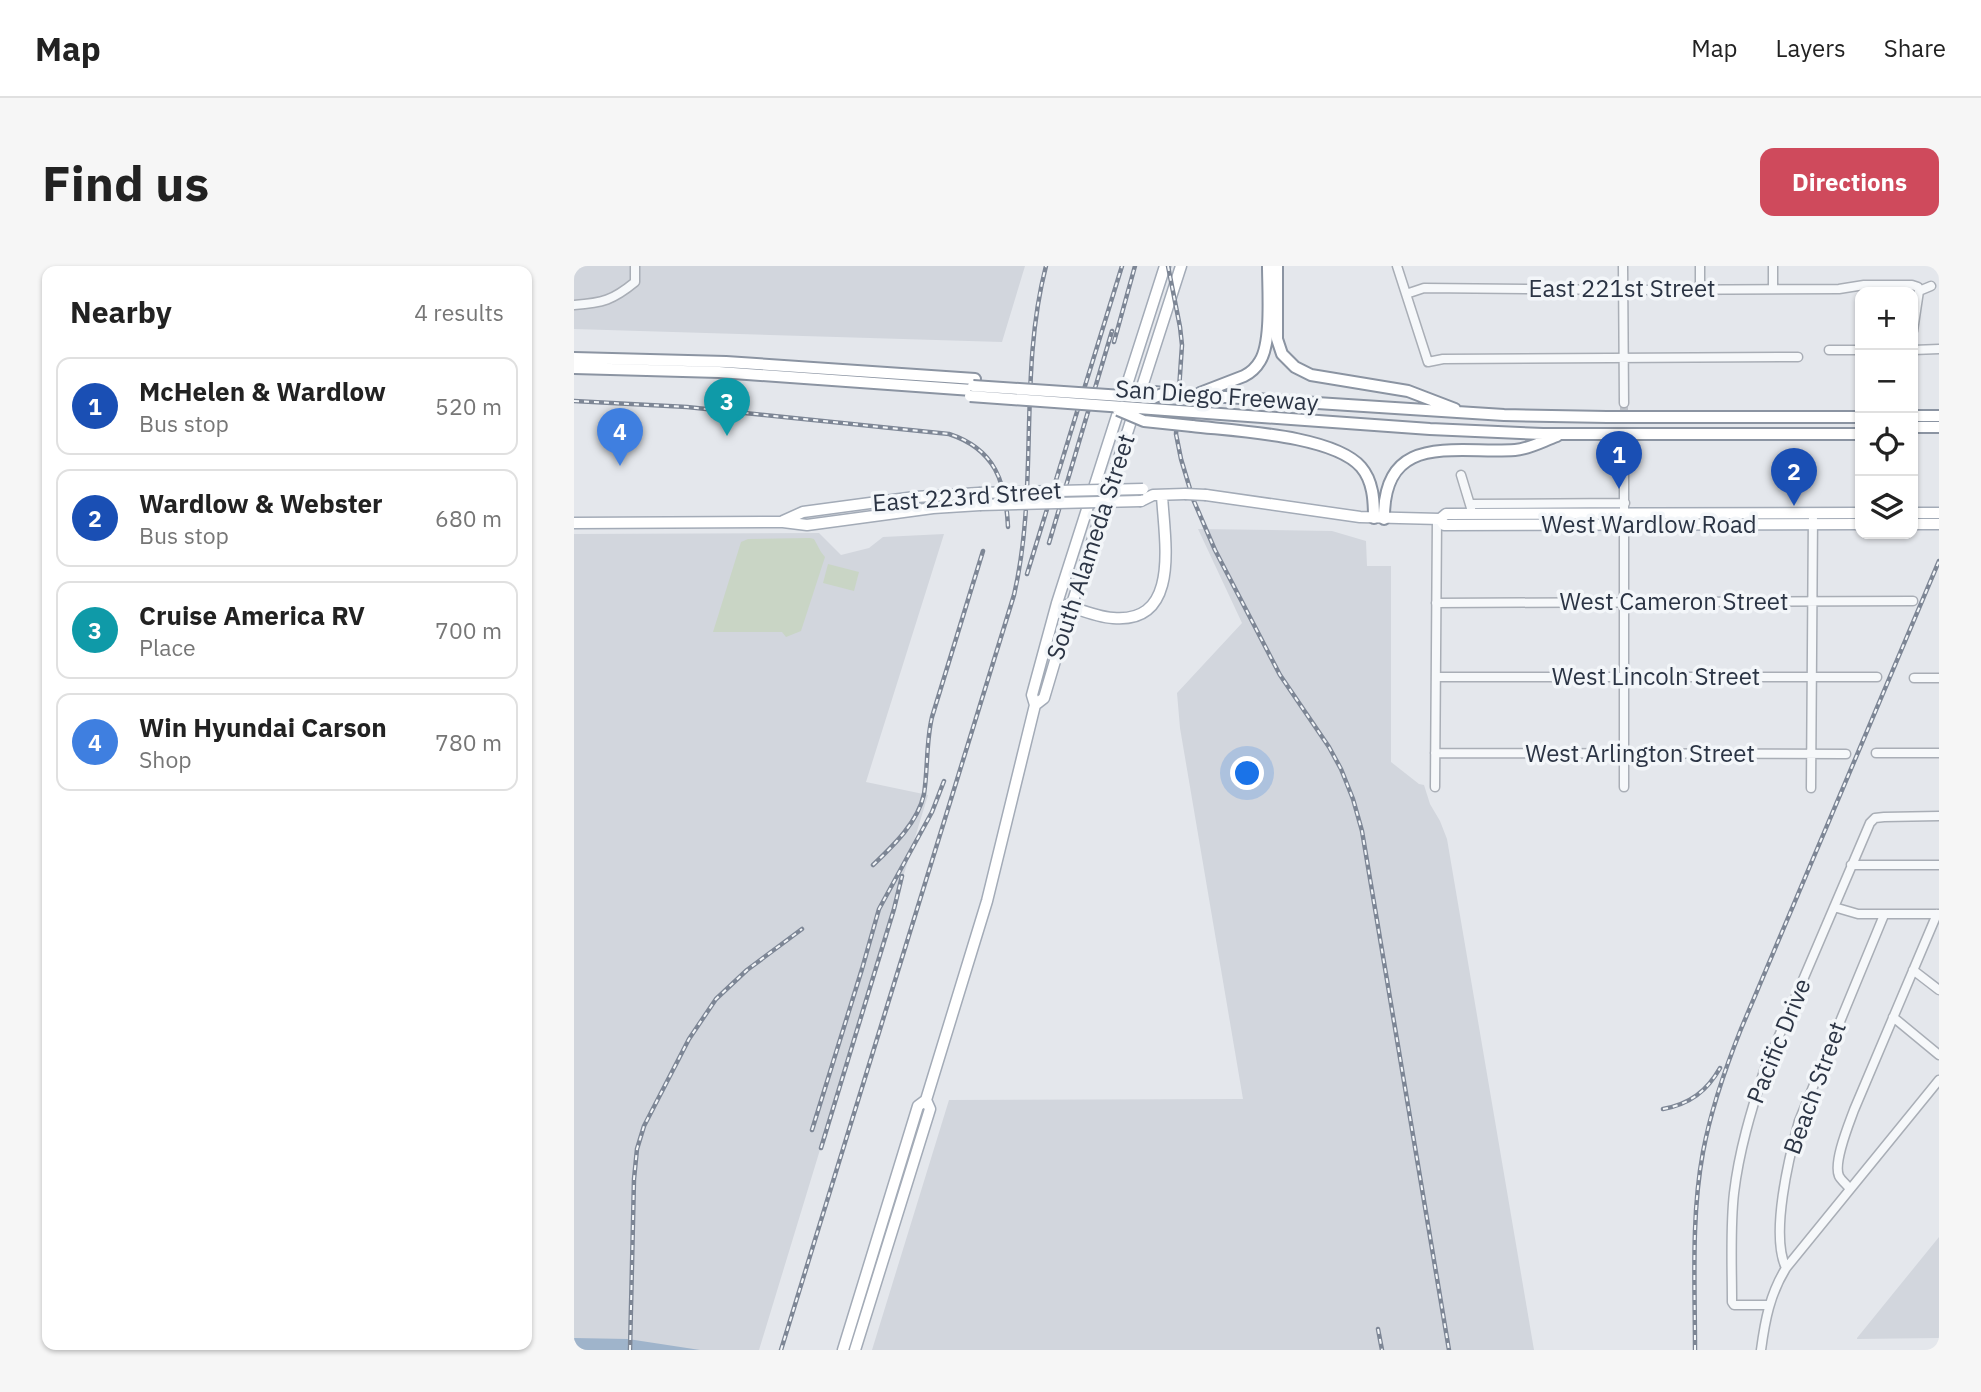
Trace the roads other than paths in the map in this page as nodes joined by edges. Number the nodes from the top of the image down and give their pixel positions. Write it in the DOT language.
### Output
graph roads {
  1 [pos="635,266"];
  2 [pos="1165,266"];
  3 [pos="1181,266"];
  4 [pos="1268,266"];
  5 [pos="1278,266"];
  6 [pos="1397,266"];
  7 [pos="1623,266"];
  8 [pos="1700,266"];
  9 [pos="1773,266"];
  10 [pos="1931,286"];
  11 [pos="1773,288"];
  12 [pos="1625,290"];
  13 [pos="1700,290"];
  14 [pos="1919,291"];
  15 [pos="1406,294"];
  16 [pos="1918,298"];
  17 [pos="574,305"];
  18 [pos="1939,349"];
  19 [pos="1829,350"];
  20 [pos="1855,350"];
  21 [pos="1918,350"];
  22 [pos="1798,357"];
  23 [pos="574,358"];
  24 [pos="1625,358"];
  25 [pos="574,366"];
  26 [pos="574,375"];
  27 [pos="972,388"];
  28 [pos="1624,403"];
  29 [pos="1194,404"];
  30 [pos="1109,405"];
  31 [pos="1467,414"];
  32 [pos="1485,415"];
  33 [pos="1918,416"];
  34 [pos="1939,416"];
  35 [pos="1855,417"];
  36 [pos="1855,425"];
  37 [pos="1855,425"];
  38 [pos="1918,425"];
  39 [pos="1939,425"];
  40 [pos="1542,434"];
  41 [pos="1563,434"];
  42 [pos="1855,434"];
  43 [pos="1918,434"];
  44 [pos="1939,434"];
  45 [pos="1625,452"];
  46 [pos="1461,475"];
  47 [pos="1158,495"];
  48 [pos="1471,509"];
  49 [pos="1918,513"];
  50 [pos="1939,513"];
  51 [pos="1624,514"];
  52 [pos="1855,514"];
  53 [pos="1379,518"];
  54 [pos="1439,519"];
  55 [pos="1813,519"];
  56 [pos="783,522"];
  57 [pos="574,523"];
  58 [pos="1855,523"];
  59 [pos="1918,524"];
  60 [pos="1939,524"];
  61 [pos="1913,601"];
  62 [pos="1813,602"];
  63 [pos="1057,603"];
  64 [pos="1436,603"];
  65 [pos="1624,603"];
  66 [pos="1071,607"];
  67 [pos="1436,677"];
  68 [pos="1624,677"];
  69 [pos="1813,677"];
  70 [pos="1877,677"];
  71 [pos="1914,678"];
  72 [pos="1939,678"];
  73 [pos="1035,705"];
  74 [pos="1435,753"];
  75 [pos="1876,753"];
  76 [pos="1939,753"];
  77 [pos="1624,754"];
  78 [pos="1812,754"];
  79 [pos="1846,754"];
  80 [pos="1435,787"];
  81 [pos="1624,787"];
  82 [pos="1811,788"];
  83 [pos="1939,816"];
  84 [pos="1851,865"];
  85 [pos="1939,865"];
  86 [pos="1834,907"];
  87 [pos="1938,914"];
  88 [pos="1884,915"];
  89 [pos="1913,970"];
  90 [pos="1939,990"];
  91 [pos="1893,1017"];
  92 [pos="1939,1055"];
  93 [pos="1939,1080"];
  94 [pos="926,1100"];
  95 [pos="1850,1189"];
  96 [pos="1786,1268"];
  97 [pos="1768,1305"];
  98 [pos="843,1350"];
  99 [pos="855,1350"];
  100 [pos="1761,1350"];
  1 -- 17 [label="street"];
  2 -- 63 [label="main road, South Alameda Street"];
  3 -- 66 [label="main road, South Alameda Street"];
  4 -- 29 [label="highway"];
  5 -- 31 [label="highway"];
  6 -- 15 [label="street"];
  7 -- 12 [label="street"];
  8 -- 13 [label="street"];
  9 -- 11 [label="street"];
  10 -- 14 [label="street"];
  11 -- 13 [label="street, East 221st Street"];
  11 -- 14 [label="street, East 221st Street"];
  12 -- 13 [label="street, East 221st Street"];
  12 -- 15 [label="street, East 221st Street"];
  12 -- 24 [label="street"];
  14 -- 16 [label="street"];
  15 -- 24 [label="street"];
  18 -- 21 [label="street"];
  19 -- 20 [label="street"];
  22 -- 24 [label="street"];
  23 -- 27 [label="highway, San Diego Freeway"];
  24 -- 28 [label="street"];
  25 -- 27 [label="highway"];
  26 -- 27 [label="highway, San Diego Freeway"];
  27 -- 29 [label="highway, bridge"];
  27 -- 29 [label="highway, San Diego Freeway, bridge"];
  27 -- 30 [label="highway, San Diego Freeway, bridge"];
  29 -- 30 [label="highway, San Diego Freeway, bridge"];
  29 -- 31 [label="highway, San Diego Freeway"];
  29 -- 40 [label="highway, San Diego Freeway"];
  30 -- 53 [label="highway, bridge"];
  31 -- 32 [label="highway, San Diego Freeway"];
  32 -- 35 [label="highway, San Diego Freeway"];
  32 -- 36 [label="highway"];
  33 -- 34 [label="highway"];
  37 -- 40 [label="highway"];
  38 -- 39 [label="highway"];
  40 -- 41 [label="highway, San Diego Freeway"];
  41 -- 42 [label="highway, San Diego Freeway"];
  41 -- 53 [label="highway"];
  43 -- 44 [label="highway"];
  45 -- 51 [label="street"];
  46 -- 48 [label="street"];
  47 -- 53 [label="main road, East 223rd Street, bridge"];
  47 -- 56 [label="main road, East 223rd Street, bridge"];
  47 -- 56 [label="main road, East 223rd Street, bridge"];
  47 -- 66 [label="main road"];
  48 -- 51 [label="main road, West Wardlow Road"];
  48 -- 54 [label="main road, West Wardlow Road"];
  49 -- 50 [label="main road"];
  51 -- 54 [label="main road, West Wardlow Road"];
  51 -- 55 [label="main road, West Wardlow Road"];
  51 -- 65 [label="street"];
  52 -- 55 [label="main road, West Wardlow Road"];
  53 -- 54 [label="main road, East 223rd Street"];
  54 -- 64 [label="street"];
  55 -- 58 [label="main road, West Wardlow Road"];
  55 -- 62 [label="street"];
  56 -- 57 [label="main road, East 223rd Street"];
  59 -- 60 [label="main road"];
  61 -- 62 [label="street, West Cameron Street"];
  62 -- 65 [label="street, West Cameron Street"];
  62 -- 69 [label="street"];
  63 -- 66 [label="main road"];
  63 -- 73 [label="main road, South Alameda Street"];
  64 -- 65 [label="street, West Cameron Street"];
  64 -- 67 [label="street"];
  65 -- 68 [label="street"];
  66 -- 73 [label="main road, South Alameda Street"];
  67 -- 68 [label="street, West Lincoln Street"];
  67 -- 74 [label="street"];
  68 -- 69 [label="street, West Lincoln Street"];
  68 -- 77 [label="street"];
  69 -- 70 [label="street, West Lincoln Street"];
  69 -- 78 [label="street"];
  71 -- 72 [label="street"];
  73 -- 94 [label="main road, South Alameda Street"];
  74 -- 77 [label="street, West Arlington Street"];
  74 -- 80 [label="street"];
  75 -- 76 [label="street"];
  77 -- 78 [label="street, West Arlington Street"];
  77 -- 81 [label="street"];
  78 -- 79 [label="street, West Arlington Street"];
  78 -- 82 [label="street"];
  83 -- 84 [label="street, Pacific Drive"];
  84 -- 85 [label="street"];
  84 -- 86 [label="street, Pacific Drive"];
  86 -- 88 [label="street"];
  86 -- 97 [label="street, Pacific Drive"];
  87 -- 88 [label="street"];
  87 -- 89 [label="street"];
  88 -- 96 [label="street, Beach Street"];
  89 -- 90 [label="street"];
  89 -- 91 [label="street"];
  91 -- 92 [label="street"];
  91 -- 95 [label="street"];
  93 -- 95 [label="street"];
  94 -- 98 [label="main road, South Alameda Street"];
  94 -- 99 [label="main road, South Alameda Street"];
  95 -- 96 [label="street"];
  96 -- 97 [label="street"];
  97 -- 100 [label="street"];
}
